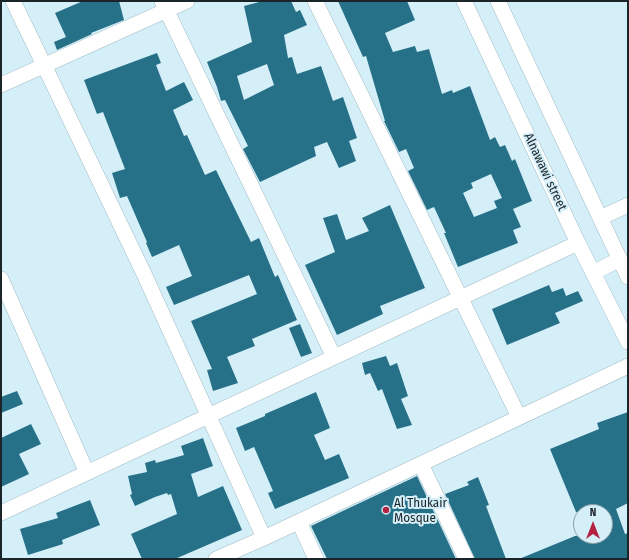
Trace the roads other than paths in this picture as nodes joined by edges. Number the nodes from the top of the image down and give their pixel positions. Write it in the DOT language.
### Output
graph roads {
  1 [pos="12,1"];
  2 [pos="187,1"];
  3 [pos="315,1"];
  4 [pos="464,1"];
  5 [pos="498,1"];
  6 [pos="165,6"];
  7 [pos="44,64"];
  8 [pos="1,85"];
  9 [pos="628,205"];
  10 [pos="600,218"];
  11 [pos="578,242"];
  12 [pos="620,260"];
  13 [pos="593,273"];
  14 [pos="628,277"];
  15 [pos="1,279"];
  16 [pos="461,298"];
  17 [pos="628,342"];
  18 [pos="334,357"];
  19 [pos="628,366"];
  20 [pos="208,416"];
  21 [pos="519,417"];
  22 [pos="421,464"];
  23 [pos="87,473"];
  24 [pos="1,513"];
  25 [pos="299,522"];
  26 [pos="264,538"];
  27 [pos="216,559"];
  28 [pos="316,559"];
  29 [pos="466,559"];
  1 -- 7 [label="street"];
  2 -- 6 [label="street"];
  3 -- 16 [label="street"];
  4 -- 11 [label="street, Alnawawi street"];
  5 -- 10 [label="street"];
  6 -- 7 [label="street"];
  6 -- 18 [label="street"];
  7 -- 8 [label="street"];
  7 -- 20 [label="street"];
  9 -- 10 [label="street"];
  10 -- 12 [label="street"];
  11 -- 13 [label="street, Alnawawi street"];
  11 -- 16 [label="street"];
  12 -- 13 [label="street"];
  12 -- 14 [label="street"];
  13 -- 17 [label="street, Alnawawi street"];
  15 -- 23 [label="street"];
  16 -- 18 [label="street"];
  16 -- 21 [label="street"];
  18 -- 20 [label="street"];
  19 -- 21 [label="street"];
  20 -- 23 [label="street"];
  20 -- 26 [label="street"];
  21 -- 22 [label="street"];
  22 -- 25 [label="street"];
  22 -- 29 [label="street"];
  23 -- 24 [label="street"];
  25 -- 26 [label="street"];
  25 -- 28 [label="street"];
  26 -- 27 [label="street"];
}
